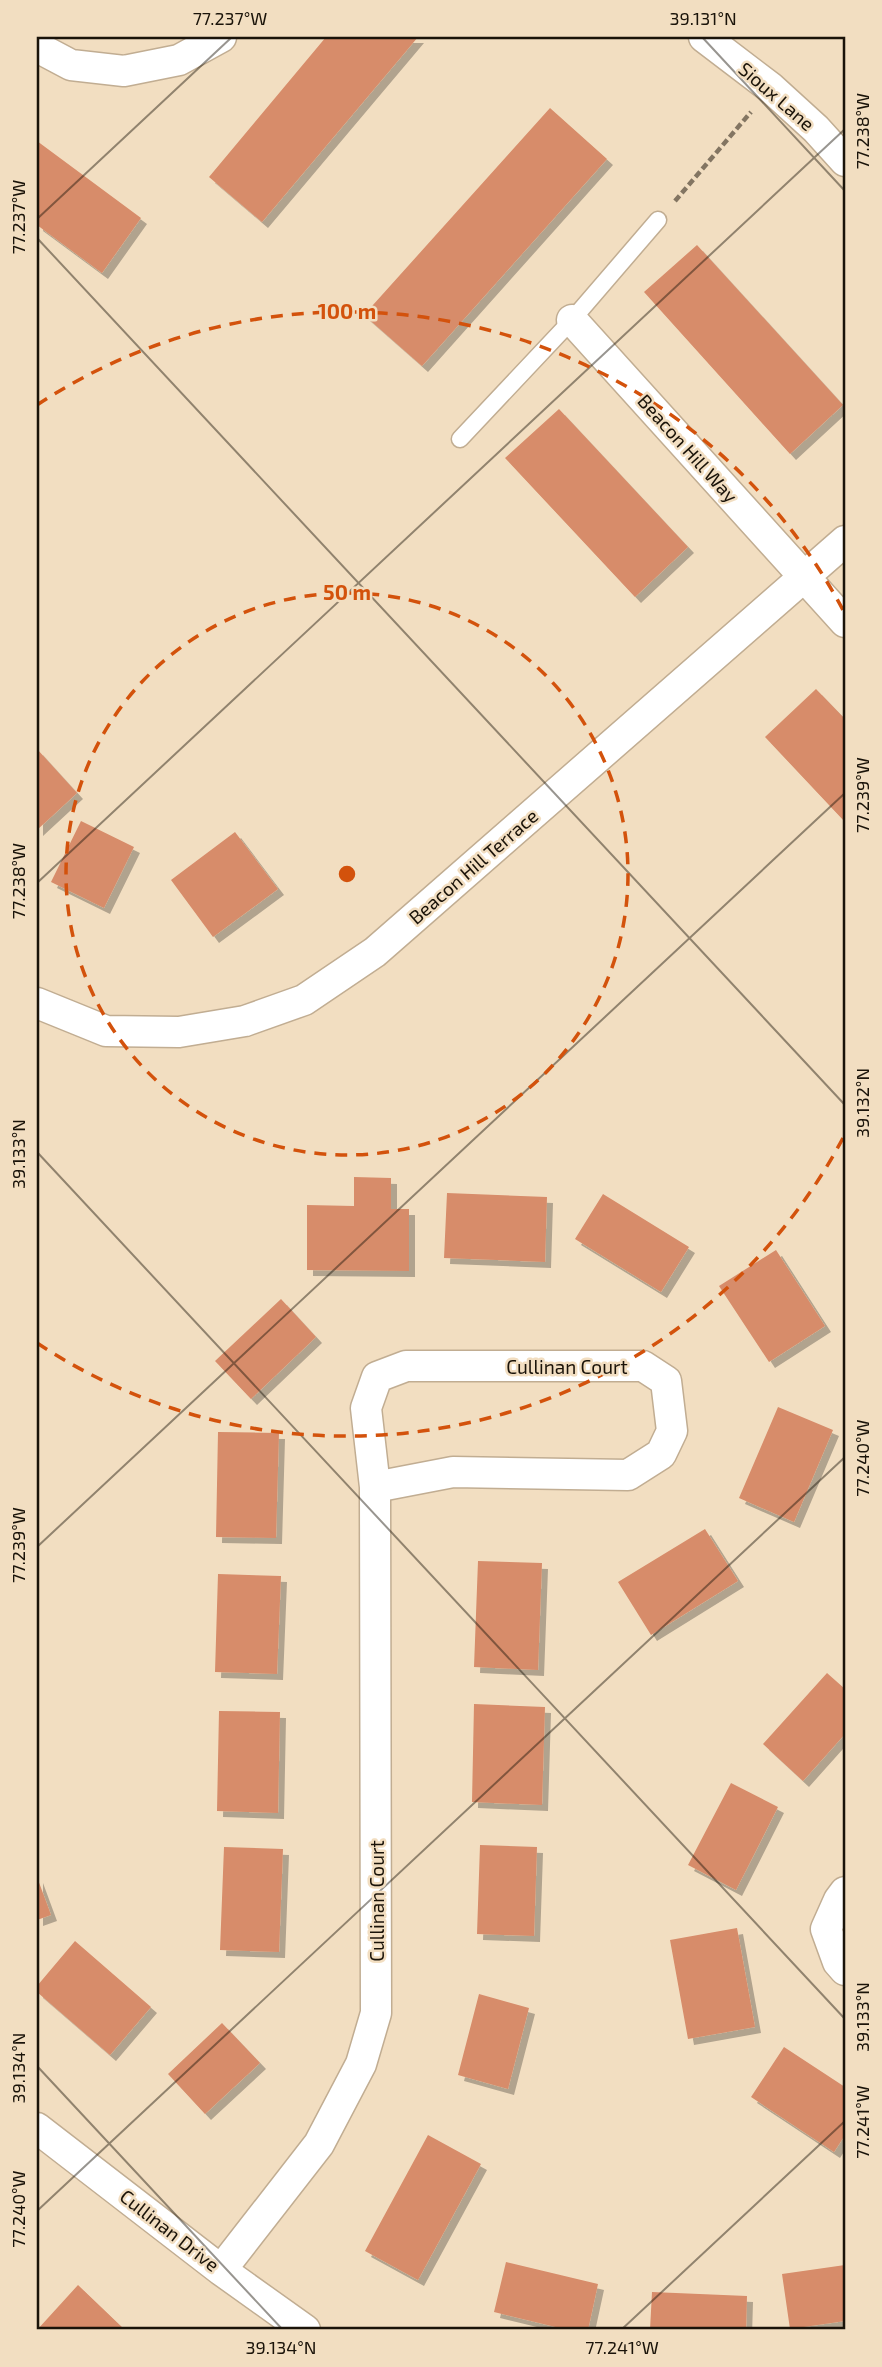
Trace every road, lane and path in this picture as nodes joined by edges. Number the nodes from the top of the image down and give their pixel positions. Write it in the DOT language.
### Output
graph roads {
  1 [pos="221,37"];
  2 [pos="712,39"];
  3 [pos="37,47"];
  4 [pos="771,89"];
  5 [pos="845,161"];
  6 [pos="658,220"];
  7 [pos="572,320"];
  8 [pos="460,439"];
  9 [pos="845,541"];
  10 [pos="805,576"];
  11 [pos="845,622"];
  12 [pos="37,1003"];
  13 [pos="375,1487"];
  14 [pos="845,1892"];
  15 [pos="845,1970"];
  16 [pos="37,2128"];
  17 [pos="221,2270"];
  18 [pos="305,2330"];
  1 -- 3 [label="street"];
  2 -- 4 [label="street, Sioux Lane"];
  4 -- 5 [label="street, Sioux Lane"];
  4 -- 6 [label="path"];
  6 -- 7 [label="lane"];
  7 -- 8 [label="lane"];
  7 -- 10 [label="street, Beacon Hill Way"];
  9 -- 10 [label="street, Beacon Hill Terrace"];
  10 -- 11 [label="street, Beacon Hill Way"];
  10 -- 12 [label="street, Beacon Hill Terrace"];
  13 -- 13 [label="street, Cullinan Court"];
  13 -- 17 [label="street, Cullinan Court"];
  14 -- 15 [label="street"];
  16 -- 17 [label="street, Cullinan Drive"];
  17 -- 18 [label="street, Cullinan Drive"];
}
